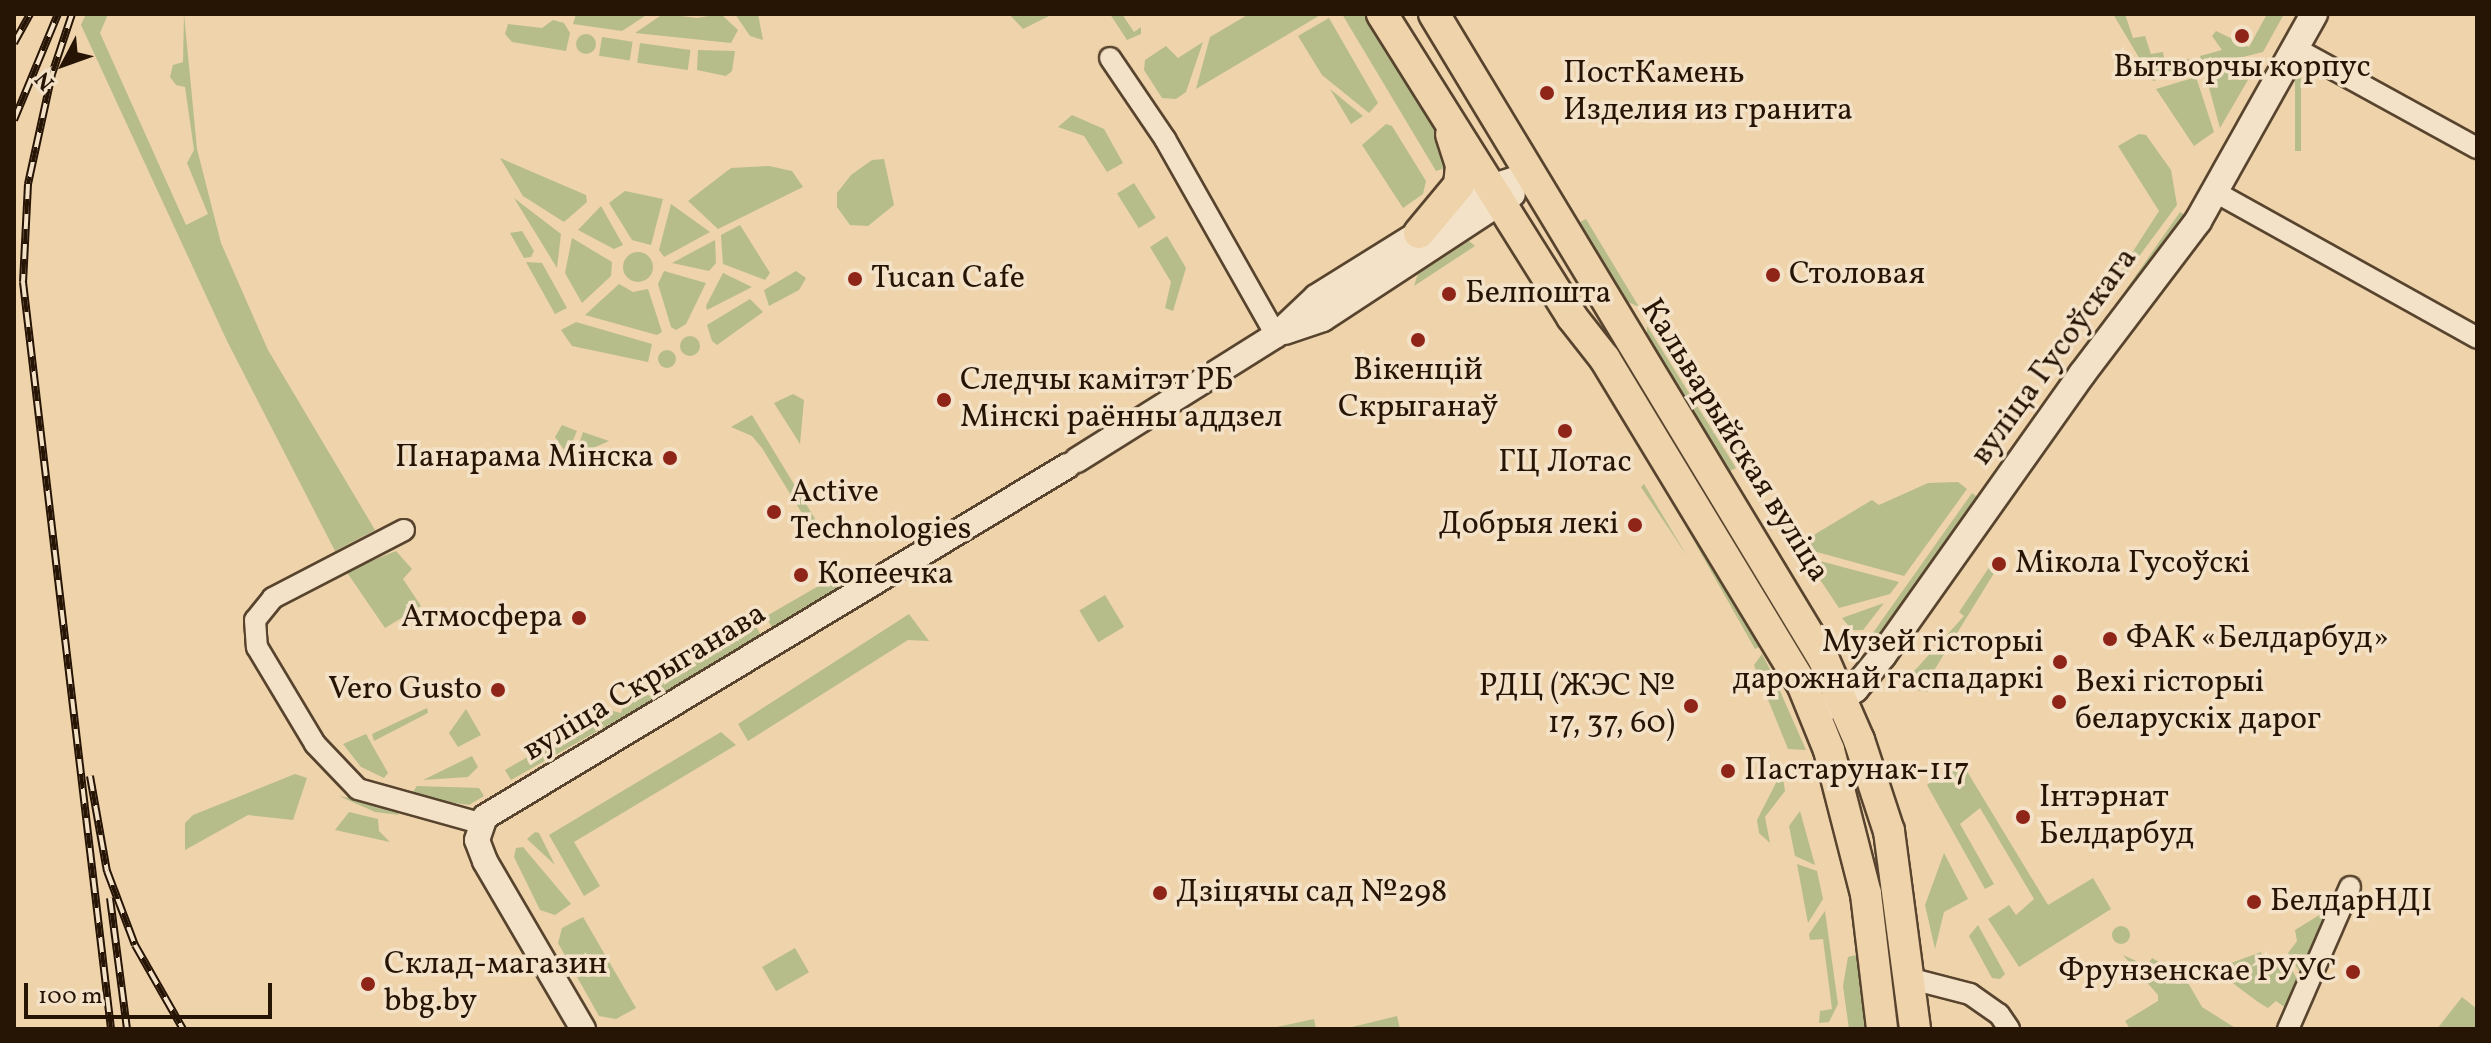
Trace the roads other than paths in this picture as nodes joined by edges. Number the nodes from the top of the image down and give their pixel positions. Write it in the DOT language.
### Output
graph roads {
  1 [pos="1382,14"];
  2 [pos="1434,14"];
  3 [pos="2314,14"];
  4 [pos="2295,48"];
  5 [pos="1110,58"];
  6 [pos="1443,110"];
  7 [pos="2477,148"];
  8 [pos="1530,174"];
  9 [pos="2217,193"];
  10 [pos="1499,194"];
  11 [pos="1419,233"];
  12 [pos="1276,335"];
  13 [pos="2477,338"];
  14 [pos="404,530"];
  15 [pos="1829,706"];
  16 [pos="480,823"];
  17 [pos="2350,887"];
  18 [pos="1912,979"];
  19 [pos="1878,984"];
  20 [pos="583,1029"];
  21 [pos="1882,1029"];
  22 [pos="1915,1029"];
  23 [pos="2009,1029"];
  24 [pos="2288,1029"];
  1 -- 6 [label="main road, Кальварыйская вуліца"];
  2 -- 8 [label="main road, Кальварыйская вуліца"];
  3 -- 4 [label="main road, вуліца Гусоўскага"];
  4 -- 7 [label="street"];
  4 -- 9 [label="main road, вуліца Гусоўскага"];
  5 -- 12 [label="street"];
  6 -- 10 [label="main road, Кальварыйская вуліца"];
  6 -- 11 [label="main road"];
  8 -- 10 [label="street, вуліца Скрыганава"];
  8 -- 15 [label="main road, Кальварыйская вуліца"];
  9 -- 13 [label="street"];
  9 -- 15 [label="main road, вуліца Гусоўскага"];
  10 -- 11 [label="street, вуліца Скрыганава"];
  10 -- 12 [label="street, вуліца Скрыганава"];
  10 -- 15 [label="main road, Кальварыйская вуліца"];
  11 -- 12 [label="street, вуліца Скрыганава"];
  12 -- 16 [label="street, вуліца Скрыганава"];
  14 -- 16 [label="street"];
  15 -- 18 [label="main road, Кальварыйская вуліца"];
  15 -- 19 [label="main road, Кальварыйская вуліца"];
  16 -- 20 [label="street"];
  17 -- 24 [label="street"];
  18 -- 19 [label="main road"];
  18 -- 22 [label="main road, Кальварыйская вуліца"];
  18 -- 23 [label="street"];
  19 -- 21 [label="main road, Кальварыйская вуліца"];
}
